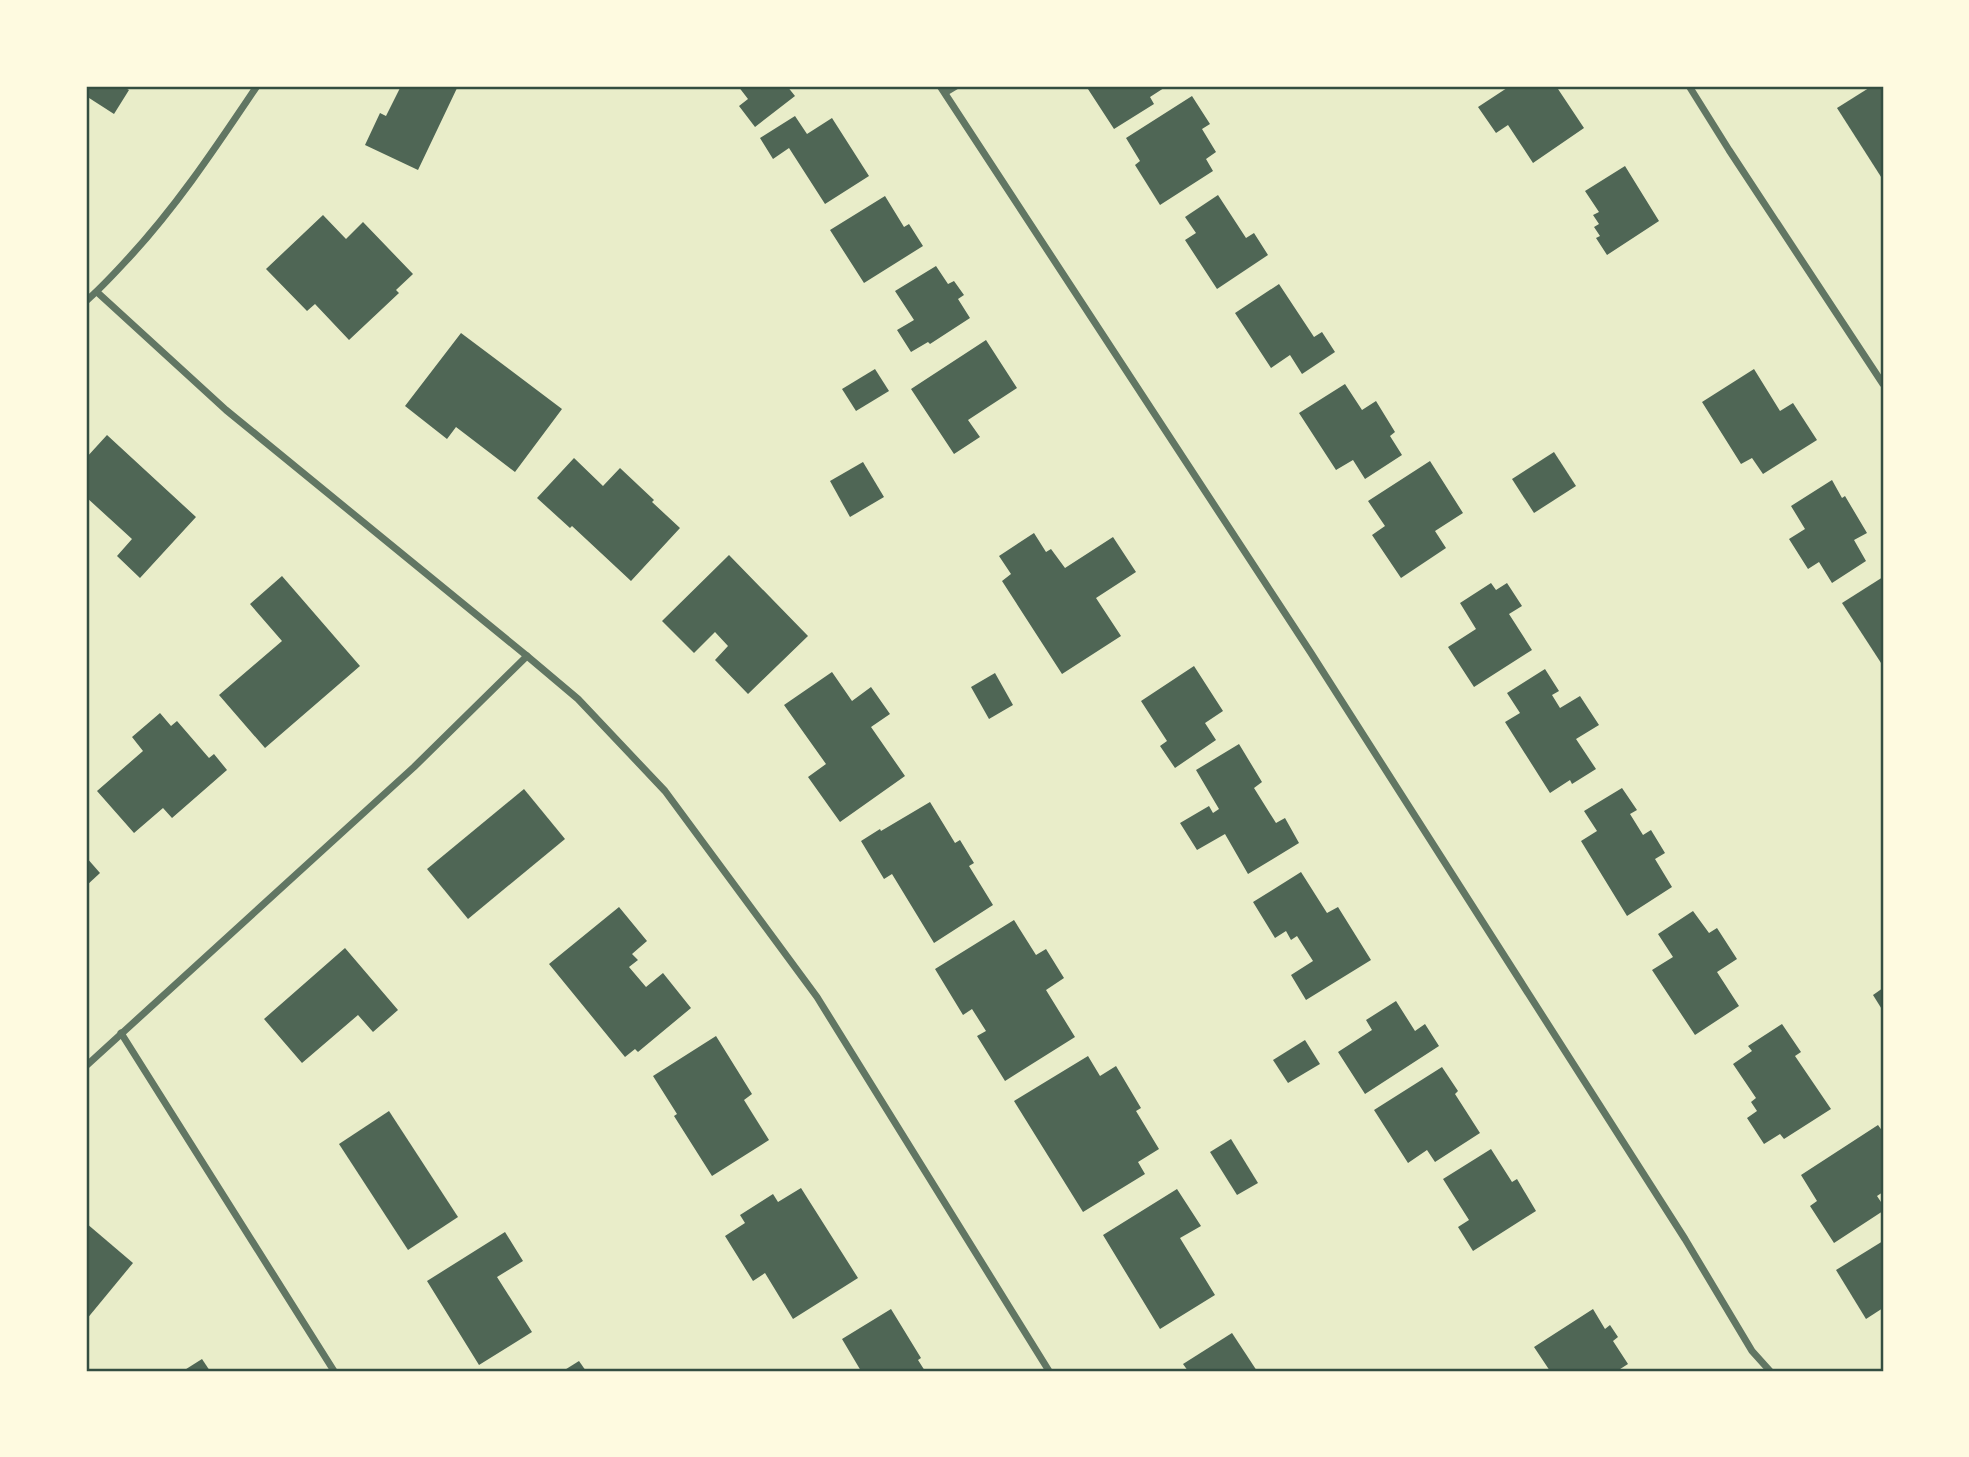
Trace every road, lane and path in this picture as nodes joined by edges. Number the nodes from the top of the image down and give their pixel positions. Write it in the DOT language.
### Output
graph roads {
  1 [pos="257,86"];
  2 [pos="956,86"];
  3 [pos="1689,86"];
  4 [pos="943,89"];
  5 [pos="97,292"];
  6 [pos="86,301"];
  7 [pos="1883,384"];
  8 [pos="527,656"];
  9 [pos="121,1033"];
  10 [pos="86,1066"];
  11 [pos="334,1371"];
  12 [pos="1049,1371"];
  13 [pos="1770,1371"];
  1 -- 5 [label="street"];
  2 -- 4 [label="street"];
  3 -- 7 [label="street"];
  4 -- 13 [label="street"];
  5 -- 6 [label="street"];
  5 -- 8 [label="street"];
  8 -- 9 [label="street"];
  8 -- 12 [label="street"];
  9 -- 10 [label="street"];
  9 -- 11 [label="street"];
}
